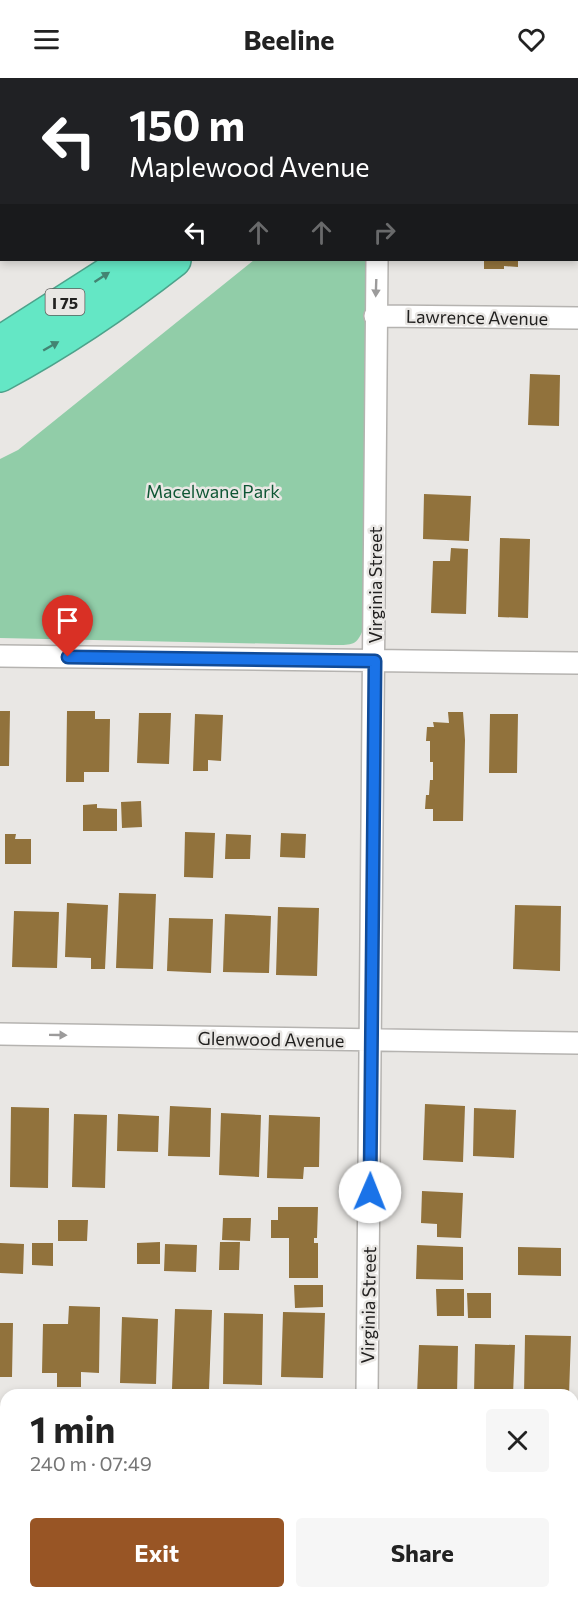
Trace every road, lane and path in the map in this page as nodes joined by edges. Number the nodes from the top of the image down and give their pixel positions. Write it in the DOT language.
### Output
graph roads {
  1 [pos="128,261"];
  2 [pos="173,261"];
  3 [pos="377,261"];
  4 [pos="375,316"];
  5 [pos="578,318"];
  6 [pos="0,343"];
  7 [pos="0,375"];
  8 [pos="0,656"];
  9 [pos="375,661"];
  10 [pos="578,663"];
  11 [pos="0,1034"];
  12 [pos="372,1041"];
  13 [pos="578,1043"];
  14 [pos="367,1389"];
  6 -- 1 [label="highway, I 75, one-way"];
  7 -- 2 [label="highway, one-way"];
  3 -- 4 [label="street, Virginia Street, one-way"];
  4 -- 5 [label="street, Lawrence Avenue"];
  4 -- 9 [label="street, Virginia Street"];
  8 -- 9 [label="street"];
  9 -- 10 [label="street"];
  9 -- 12 [label="street, Virginia Street"];
  11 -- 12 [label="street, Glenwood Avenue, one-way"];
  12 -- 13 [label="street, Glenwood Avenue"];
  12 -- 14 [label="street, Virginia Street"];
}
